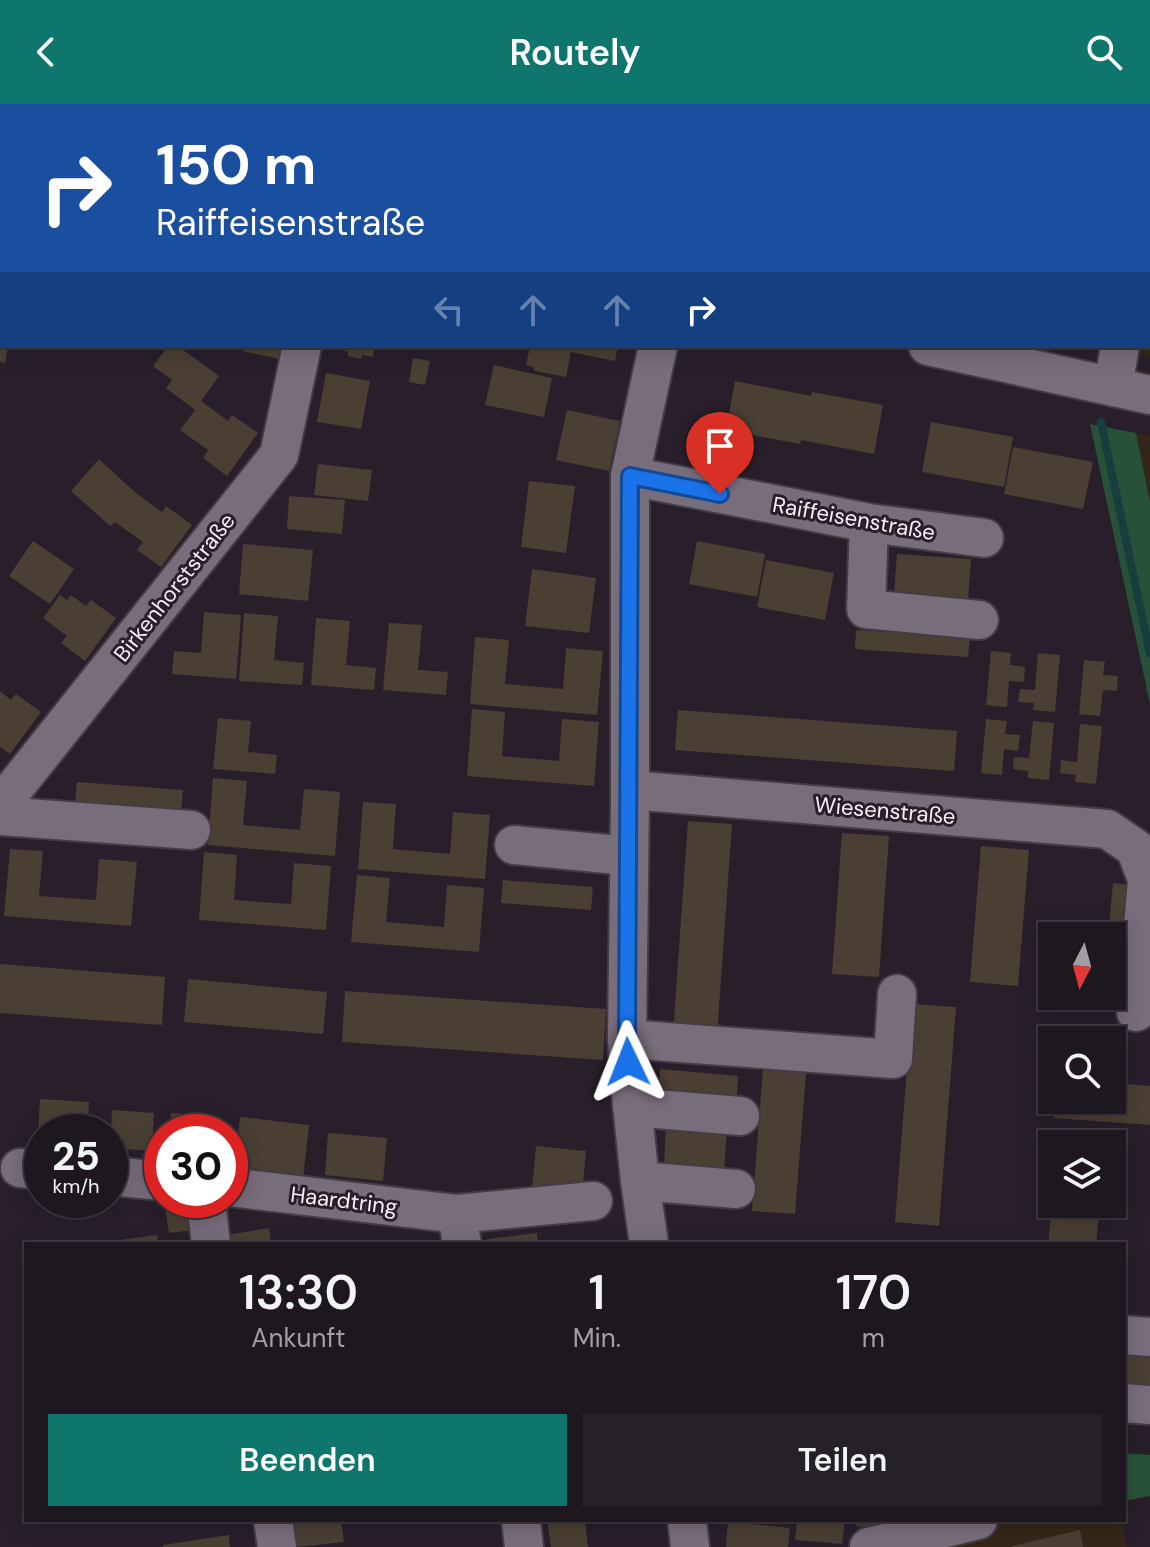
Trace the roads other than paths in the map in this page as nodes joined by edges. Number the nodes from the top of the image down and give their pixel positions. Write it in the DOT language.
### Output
graph roads {
  1 [pos="302,348"];
  2 [pos="658,348"];
  3 [pos="937,348"];
  4 [pos="1120,348"];
  5 [pos="1113,387"];
  6 [pos="1150,395"];
  7 [pos="630,476"];
  8 [pos="869,523"];
  9 [pos="984,538"];
  10 [pos="979,620"];
  11 [pos="630,790"];
  12 [pos="0,806"];
  13 [pos="0,816"];
  14 [pos="191,830"];
  15 [pos="514,845"];
  16 [pos="628,856"];
  17 [pos="897,994"];
  18 [pos="1136,1012"];
  19 [pos="627,1039"];
  20 [pos="632,1107"];
  21 [pos="740,1116"];
  22 [pos="640,1181"];
  23 [pos="736,1189"];
  24 [pos="248,1190"];
  25 [pos="593,1201"];
  26 [pos="208,1218"];
  27 [pos="460,1229"];
  28 [pos="211,1242"];
  29 [pos="649,1242"];
  30 [pos="1126,1335"];
  31 [pos="1150,1337"];
  32 [pos="1126,1403"];
  33 [pos="1150,1405"];
  34 [pos="273,1522"];
  35 [pos="521,1522"];
  36 [pos="687,1522"];
  37 [pos="970,1522"];
  38 [pos="277,1547"];
  39 [pos="524,1547"];
  40 [pos="690,1547"];
  41 [pos="869,1547"];
  1 -- 12 [label="street, Birkenhorststraße"];
  2 -- 7 [label="street"];
  3 -- 5 [label="street"];
  4 -- 5 [label="street"];
  5 -- 6 [label="street"];
  7 -- 8 [label="street, Raiffeisenstraße"];
  7 -- 11 [label="street"];
  8 -- 9 [label="street, Raiffeisenstraße"];
  8 -- 10 [label="street"];
  11 -- 16 [label="street"];
  11 -- 18 [label="street, Wiesenstraße"];
  13 -- 14 [label="street"];
  15 -- 16 [label="street"];
  16 -- 19 [label="street"];
  17 -- 19 [label="street"];
  19 -- 20 [label="street"];
  20 -- 21 [label="street"];
  20 -- 22 [label="street"];
  22 -- 23 [label="street"];
  22 -- 29 [label="street"];
  24 -- 27 [label="street, Haardtring"];
  25 -- 27 [label="street, Haardtring"];
  26 -- 28 [label="street"];
  30 -- 31 [label="street"];
  32 -- 33 [label="street"];
  34 -- 38 [label="street"];
  35 -- 39 [label="street"];
  36 -- 40 [label="street"];
  37 -- 41 [label="street"];
}
